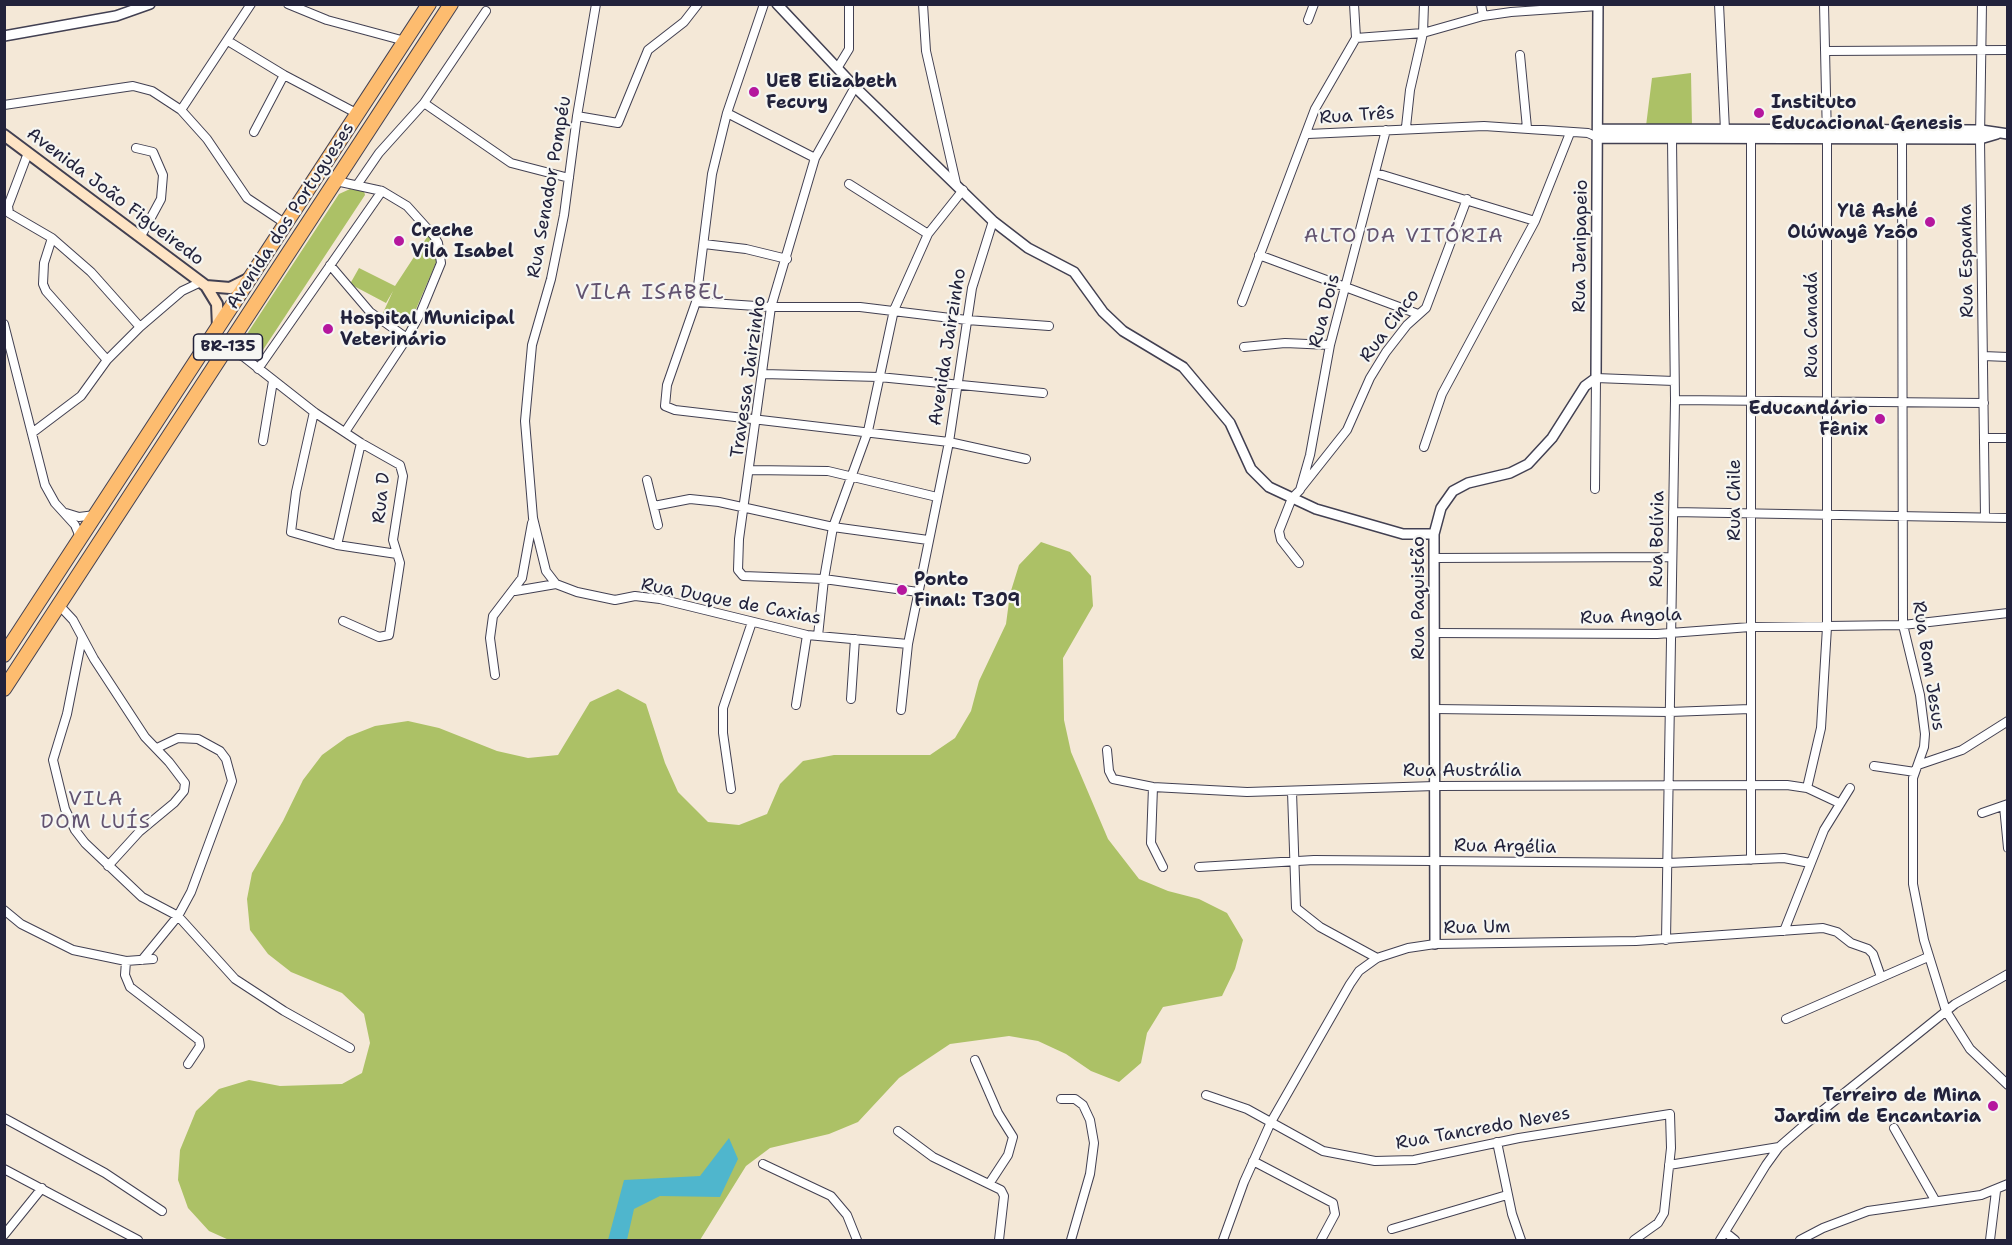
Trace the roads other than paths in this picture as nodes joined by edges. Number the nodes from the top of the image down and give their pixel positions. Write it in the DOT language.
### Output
graph roads {
  1 [pos="150,4"];
  2 [pos="251,4"];
  3 [pos="288,4"];
  4 [pos="429,4"];
  5 [pos="451,4"];
  6 [pos="596,4"];
  7 [pos="698,4"];
  8 [pos="764,4"];
  9 [pos="777,4"];
  10 [pos="849,4"];
  11 [pos="923,4"];
  12 [pos="1314,4"];
  13 [pos="1354,4"];
  14 [pos="1424,4"];
  15 [pos="1481,4"];
  16 [pos="1719,4"];
  17 [pos="1824,4"];
  18 [pos="1982,4"];
  19 [pos="1598,5"];
  20 [pos="486,11"];
  21 [pos="1483,16"];
  22 [pos="1308,20"];
  23 [pos="1423,33"];
  24 [pos="4,36"];
  25 [pos="1356,38"];
  26 [pos="228,40"];
  27 [pos="405,41"];
  28 [pos="1981,50"];
  29 [pos="2007,50"];
  30 [pos="1825,51"];
  31 [pos="1520,55"];
  32 [pos="838,67"];
  33 [pos="386,70"];
  34 [pos="284,75"];
  35 [pos="855,87"];
  36 [pos="424,103"];
  37 [pos="4,105"];
  38 [pos="181,110"];
  39 [pos="727,113"];
  40 [pos="358,114"];
  41 [pos="577,116"];
  42 [pos="1406,127"];
  43 [pos="1527,128"];
  44 [pos="1386,130"];
  45 [pos="1725,130"];
  46 [pos="254,132"];
  47 [pos="1570,133"];
  48 [pos="1308,134"];
  49 [pos="1599,134"];
  50 [pos="1981,134"];
  51 [pos="2003,134"];
  52 [pos="4,135"];
  53 [pos="1827,135"];
  54 [pos="1672,139"];
  55 [pos="1751,139"];
  56 [pos="1902,139"];
  57 [pos="358,147"];
  58 [pos="136,148"];
  59 [pos="28,153"];
  60 [pos="815,158"];
  61 [pos="1376,172"];
  62 [pos="569,178"];
  63 [pos="336,181"];
  64 [pos="956,183"];
  65 [pos="849,184"];
  66 [pos="357,185"];
  67 [pos="963,190"];
  68 [pos="382,191"];
  69 [pos="1467,200"];
  70 [pos="993,221"];
  71 [pos="1535,221"];
  72 [pos="286,224"];
  73 [pos="928,234"];
  74 [pos="141,236"];
  75 [pos="52,238"];
  76 [pos="704,244"];
  77 [pos="1259,255"];
  78 [pos="787,259"];
  79 [pos="330,265"];
  80 [pos="252,277"];
  81 [pos="204,284"];
  82 [pos="1347,286"];
  83 [pos="696,302"];
  84 [pos="1242,302"];
  85 [pos="771,307"];
  86 [pos="894,310"];
  87 [pos="1418,314"];
  88 [pos="967,320"];
  89 [pos="4,324"];
  90 [pos="1049,326"];
  91 [pos="140,327"];
  92 [pos="218,330"];
  93 [pos="407,338"];
  94 [pos="230,344"];
  95 [pos="1330,345"];
  96 [pos="1244,347"];
  97 [pos="1983,356"];
  98 [pos="244,357"];
  99 [pos="2007,357"];
  100 [pos="106,360"];
  101 [pos="258,369"];
  102 [pos="764,374"];
  103 [pos="879,377"];
  104 [pos="1596,378"];
  105 [pos="273,381"];
  106 [pos="1674,381"];
  107 [pos="959,383"];
  108 [pos="1043,393"];
  109 [pos="1675,400"];
  110 [pos="1750,401"];
  111 [pos="1827,402"];
  112 [pos="1902,402"];
  113 [pos="1984,403"];
  114 [pos="314,412"];
  115 [pos="756,419"];
  116 [pos="868,431"];
  117 [pos="345,432"];
  118 [pos="32,434"];
  119 [pos="1984,438"];
  120 [pos="2007,438"];
  121 [pos="262,441"];
  122 [pos="949,442"];
  123 [pos="361,443"];
  124 [pos="1424,447"];
  125 [pos="1026,459"];
  126 [pos="750,470"];
  127 [pos="854,475"];
  128 [pos="647,480"];
  129 [pos="1595,489"];
  130 [pos="1300,490"];
  131 [pos="938,497"];
  132 [pos="1292,498"];
  133 [pos="654,506"];
  134 [pos="743,508"];
  135 [pos="1673,512"];
  136 [pos="64,513"];
  137 [pos="1750,513"];
  138 [pos="1826,514"];
  139 [pos="96,515"];
  140 [pos="1901,516"];
  141 [pos="1985,518"];
  142 [pos="2007,518"];
  143 [pos="533,519"];
  144 [pos="658,525"];
  145 [pos="833,527"];
  146 [pos="1434,534"];
  147 [pos="928,540"];
  148 [pos="79,542"];
  149 [pos="337,545"];
  150 [pos="397,554"];
  151 [pos="1672,557"];
  152 [pos="1434,558"];
  153 [pos="1299,563"];
  154 [pos="824,579"];
  155 [pos="556,584"];
  156 [pos="515,591"];
  157 [pos="918,592"];
  158 [pos="59,604"];
  159 [pos="2007,613"];
  160 [pos="342,621"];
  161 [pos="752,622"];
  162 [pos="1903,625"];
  163 [pos="1750,627"];
  164 [pos="1827,627"];
  165 [pos="1435,633"];
  166 [pos="1671,633"];
  167 [pos="807,635"];
  168 [pos="818,636"];
  169 [pos="82,638"];
  170 [pos="855,639"];
  171 [pos="908,644"];
  172 [pos="4,655"];
  173 [pos="495,675"];
  174 [pos="4,688"];
  175 [pos="851,699"];
  176 [pos="796,705"];
  177 [pos="1435,709"];
  178 [pos="1750,709"];
  179 [pos="901,710"];
  180 [pos="1670,712"];
  181 [pos="2007,721"];
  182 [pos="157,748"];
  183 [pos="1107,750"];
  184 [pos="1874,766"];
  185 [pos="1916,769"];
  186 [pos="1750,785"];
  187 [pos="1435,786"];
  188 [pos="1669,786"];
  189 [pos="1153,787"];
  190 [pos="1807,788"];
  191 [pos="1850,788"];
  192 [pos="731,789"];
  193 [pos="1292,792"];
  194 [pos="1839,803"];
  195 [pos="2006,805"];
  196 [pos="1982,813"];
  197 [pos="2007,848"];
  198 [pos="1752,860"];
  199 [pos="1295,861"];
  200 [pos="1436,861"];
  201 [pos="1668,863"];
  202 [pos="1810,863"];
  203 [pos="108,866"];
  204 [pos="1162,867"];
  205 [pos="1199,867"];
  206 [pos="4,910"];
  207 [pos="178,916"];
  208 [pos="1784,931"];
  209 [pos="1666,940"];
  210 [pos="1435,944"];
  211 [pos="1928,957"];
  212 [pos="1377,958"];
  213 [pos="153,959"];
  214 [pos="142,960"];
  215 [pos="126,961"];
  216 [pos="2007,974"];
  217 [pos="1881,977"];
  218 [pos="1946,1011"];
  219 [pos="1786,1019"];
  220 [pos="350,1048"];
  221 [pos="975,1060"];
  222 [pos="188,1064"];
  223 [pos="2007,1085"];
  224 [pos="1206,1095"];
  225 [pos="1061,1099"];
  226 [pos="4,1118"];
  227 [pos="1271,1122"];
  228 [pos="1893,1128"];
  229 [pos="898,1131"];
  230 [pos="1497,1142"];
  231 [pos="1779,1147"];
  232 [pos="1252,1161"];
  233 [pos="763,1164"];
  234 [pos="1669,1165"];
  235 [pos="4,1169"];
  236 [pos="989,1184"];
  237 [pos="2007,1184"];
  238 [pos="42,1188"];
  239 [pos="1996,1191"];
  240 [pos="1507,1195"];
  241 [pos="1935,1200"];
  242 [pos="162,1211"];
  243 [pos="1392,1229"];
  244 [pos="1725,1232"];
  245 [pos="4,1235"];
  246 [pos="138,1240"];
  247 [pos="857,1240"];
  248 [pos="999,1240"];
  249 [pos="1071,1240"];
  250 [pos="1223,1240"];
  251 [pos="1321,1240"];
  252 [pos="1521,1240"];
  253 [pos="1634,1240"];
  254 [pos="1720,1240"];
  255 [pos="1735,1240"];
  256 [pos="1800,1240"];
  257 [pos="1990,1240"];
  1 -- 24 [label="street"];
  2 -- 26 [label="street"];
  3 -- 27 [label="street"];
  4 -- 27 [label="highway, Avenida dos Portugueses / BR-135"];
  5 -- 57 [label="highway, Avenida dos Portugueses / BR-135"];
  6 -- 41 [label="street, Rua Senador Pompéu"];
  7 -- 41 [label="street"];
  8 -- 39 [label="street"];
  9 -- 32 [label="street"];
  10 -- 32 [label="street"];
  11 -- 64 [label="street"];
  12 -- 22 [label="street"];
  13 -- 25 [label="street"];
  14 -- 23 [label="street"];
  15 -- 21 [label="street"];
  16 -- 45 [label="street"];
  17 -- 30 [label="street, Rua Canadá"];
  18 -- 28 [label="street, Rua Espanha"];
  19 -- 21 [label="street"];
  19 -- 49 [label="street, Rua Jenipapeio"];
  20 -- 36 [label="street"];
  21 -- 23 [label="street"];
  23 -- 25 [label="street"];
  23 -- 42 [label="street"];
  25 -- 48 [label="street"];
  26 -- 34 [label="street"];
  26 -- 38 [label="street"];
  27 -- 33 [label="highway, Avenida dos Portugueses / BR-135"];
  28 -- 29 [label="street"];
  28 -- 30 [label="street"];
  28 -- 50 [label="street, Rua Espanha"];
  30 -- 53 [label="street, Rua Canadá"];
  31 -- 43 [label="street"];
  32 -- 35 [label="street"];
  33 -- 40 [label="highway, Avenida dos Portugueses / BR-135"];
  33 -- 57 [label="highway"];
  34 -- 40 [label="street"];
  34 -- 46 [label="street"];
  35 -- 60 [label="street, Travessa Jairzinho"];
  35 -- 64 [label="street"];
  36 -- 62 [label="street"];
  36 -- 66 [label="street"];
  37 -- 38 [label="street"];
  38 -- 72 [label="street"];
  39 -- 60 [label="street"];
  39 -- 76 [label="street"];
  40 -- 72 [label="highway, Avenida dos Portugueses / BR-135"];
  41 -- 62 [label="street, Rua Senador Pompéu"];
  42 -- 43 [label="street, Rua Três"];
  42 -- 44 [label="street, Rua Três"];
  43 -- 47 [label="street, Rua Três"];
  44 -- 48 [label="street, Rua Três"];
  44 -- 61 [label="street, Rua Dois"];
  45 -- 49 [label="street"];
  45 -- 53 [label="street"];
  47 -- 49 [label="street, Rua Três"];
  47 -- 71 [label="street"];
  48 -- 77 [label="street, Rua Três"];
  49 -- 54 [label="street"];
  49 -- 104 [label="street, Rua Jenipapeio"];
  50 -- 51 [label="street"];
  50 -- 53 [label="street"];
  50 -- 56 [label="street"];
  50 -- 97 [label="street, Rua Espanha"];
  52 -- 59 [label="main road, Avenida João Figueiredo"];
  53 -- 55 [label="street"];
  53 -- 56 [label="street"];
  53 -- 111 [label="street, Rua Canadá"];
  54 -- 55 [label="street"];
  54 -- 106 [label="street, Rua Bolívia"];
  55 -- 110 [label="street, Rua Chile"];
  56 -- 112 [label="street, Rua Bom Jesus"];
  57 -- 63 [label="highway, Avenida dos Portugueses / BR-135"];
  58 -- 74 [label="street"];
  59 -- 74 [label="main road, Avenida João Figueiredo"];
  59 -- 75 [label="street"];
  60 -- 78 [label="street, Travessa Jairzinho"];
  61 -- 69 [label="street"];
  61 -- 82 [label="street, Rua Dois"];
  62 -- 143 [label="street, Rua Senador Pompéu"];
  63 -- 66 [label="street"];
  63 -- 94 [label="highway, Avenida dos Portugueses / BR-135"];
  64 -- 67 [label="street"];
  65 -- 73 [label="street"];
  66 -- 68 [label="street"];
  67 -- 70 [label="street"];
  67 -- 73 [label="street"];
  68 -- 79 [label="street"];
  68 -- 93 [label="street"];
  69 -- 71 [label="street"];
  69 -- 87 [label="street, Rua Cinco"];
  70 -- 88 [label="street, Avenida Jairzinho"];
  70 -- 132 [label="street"];
  71 -- 124 [label="street"];
  72 -- 80 [label="highway, Avenida dos Portugueses / BR-135"];
  73 -- 86 [label="street"];
  74 -- 81 [label="main road, Avenida João Figueiredo"];
  75 -- 91 [label="street"];
  75 -- 100 [label="street"];
  76 -- 78 [label="street"];
  76 -- 83 [label="street"];
  77 -- 82 [label="street"];
  77 -- 84 [label="street, Rua Três"];
  78 -- 85 [label="street, Travessa Jairzinho"];
  79 -- 93 [label="street"];
  79 -- 101 [label="street"];
  80 -- 81 [label="main road, Avenida João Figueiredo"];
  80 -- 92 [label="highway, Avenida dos Portugueses / BR-135"];
  81 -- 91 [label="street"];
  81 -- 92 [label="main road, Avenida João Figueiredo"];
  82 -- 87 [label="street"];
  82 -- 95 [label="street, Rua Dois"];
  83 -- 85 [label="street"];
  83 -- 115 [label="street"];
  85 -- 86 [label="street"];
  85 -- 102 [label="street, Travessa Jairzinho"];
  86 -- 88 [label="street"];
  86 -- 103 [label="street"];
  87 -- 130 [label="street, Rua Cinco"];
  88 -- 90 [label="street"];
  88 -- 107 [label="street, Avenida Jairzinho"];
  89 -- 118 [label="street"];
  91 -- 100 [label="street"];
  92 -- 139 [label="highway, Avenida dos Portugueses / BR-135"];
  93 -- 117 [label="street"];
  94 -- 98 [label="street, Rua D"];
  94 -- 98 [label="street, Rua D"];
  94 -- 158 [label="highway, Avenida dos Portugueses / BR-135"];
  95 -- 96 [label="street"];
  95 -- 130 [label="street, Rua Dois"];
  97 -- 99 [label="street"];
  97 -- 113 [label="street, Rua Espanha"];
  98 -- 101 [label="street, Rua D"];
  100 -- 118 [label="street"];
  101 -- 105 [label="street, Rua D"];
  102 -- 103 [label="street"];
  102 -- 115 [label="street, Travessa Jairzinho"];
  103 -- 107 [label="street"];
  103 -- 116 [label="street"];
  104 -- 106 [label="street"];
  104 -- 129 [label="street, Rua Jenipapeio"];
  104 -- 146 [label="street, Rua Paquistão"];
  105 -- 114 [label="street, Rua D"];
  105 -- 121 [label="street"];
  106 -- 109 [label="street, Rua Bolívia"];
  107 -- 108 [label="street"];
  107 -- 122 [label="street, Avenida Jairzinho"];
  109 -- 110 [label="street"];
  109 -- 135 [label="street, Rua Bolívia"];
  110 -- 111 [label="street"];
  110 -- 137 [label="street, Rua Chile"];
  111 -- 112 [label="street"];
  111 -- 138 [label="street, Rua Canadá"];
  112 -- 113 [label="street"];
  112 -- 140 [label="street, Rua Bom Jesus"];
  113 -- 119 [label="street, Rua Espanha"];
  114 -- 117 [label="street, Rua D"];
  114 -- 149 [label="street"];
  115 -- 116 [label="street"];
  115 -- 126 [label="street, Travessa Jairzinho"];
  116 -- 122 [label="street"];
  116 -- 127 [label="street"];
  117 -- 123 [label="street, Rua D"];
  118 -- 136 [label="street"];
  119 -- 120 [label="street"];
  119 -- 141 [label="street, Rua Espanha"];
  122 -- 125 [label="street"];
  122 -- 131 [label="street, Avenida Jairzinho"];
  123 -- 149 [label="street"];
  123 -- 150 [label="street, Rua D"];
  126 -- 127 [label="street"];
  126 -- 134 [label="street, Travessa Jairzinho"];
  127 -- 131 [label="street"];
  127 -- 145 [label="street"];
  128 -- 133 [label="street"];
  130 -- 132 [label="street"];
  131 -- 147 [label="street, Avenida Jairzinho"];
  132 -- 146 [label="street"];
  132 -- 153 [label="street"];
  133 -- 134 [label="street"];
  133 -- 144 [label="street"];
  134 -- 145 [label="street"];
  134 -- 154 [label="street, Travessa Jairzinho"];
  135 -- 137 [label="street"];
  135 -- 151 [label="street, Rua Bolívia"];
  136 -- 139 [label="street"];
  136 -- 148 [label="street"];
  137 -- 138 [label="street"];
  137 -- 163 [label="street, Rua Chile"];
  138 -- 140 [label="street"];
  138 -- 164 [label="street, Rua Canadá"];
  139 -- 148 [label="highway, Avenida dos Portugueses / BR-135"];
  140 -- 141 [label="street"];
  140 -- 162 [label="street, Rua Bom Jesus"];
  141 -- 142 [label="street"];
  143 -- 155 [label="street, Rua Senador Pompéu"];
  143 -- 156 [label="street"];
  145 -- 147 [label="street"];
  145 -- 154 [label="street"];
  146 -- 152 [label="street, Rua Paquistão"];
  147 -- 157 [label="street, Avenida Jairzinho"];
  148 -- 158 [label="highway"];
  148 -- 172 [label="highway, Avenida dos Portugueses / BR-135"];
  149 -- 150 [label="street"];
  150 -- 160 [label="street, Rua D"];
  151 -- 152 [label="street"];
  151 -- 166 [label="street, Rua Bolívia"];
  152 -- 165 [label="street, Rua Paquistão"];
  154 -- 157 [label="street"];
  154 -- 168 [label="street"];
  155 -- 156 [label="street, Rua Duque de Caxias"];
  155 -- 161 [label="street, Rua Duque de Caxias"];
  156 -- 173 [label="street"];
  157 -- 171 [label="street, Avenida Jairzinho"];
  158 -- 169 [label="street"];
  158 -- 174 [label="highway, Avenida dos Portugueses / BR-135"];
  159 -- 162 [label="street, Rua Angola"];
  161 -- 167 [label="street, Rua Duque de Caxias"];
  161 -- 192 [label="street"];
  162 -- 164 [label="street, Rua Angola"];
  162 -- 185 [label="street, Rua Bom Jesus"];
  163 -- 164 [label="street, Rua Angola"];
  163 -- 166 [label="street, Rua Angola"];
  163 -- 178 [label="street, Rua Chile"];
  164 -- 190 [label="street, Rua Canadá"];
  165 -- 166 [label="street, Rua Angola"];
  165 -- 177 [label="street, Rua Paquistão"];
  166 -- 180 [label="street, Rua Bolívia"];
  167 -- 168 [label="street, Rua Duque de Caxias"];
  167 -- 176 [label="street"];
  168 -- 170 [label="street, Rua Duque de Caxias"];
  169 -- 182 [label="street"];
  169 -- 203 [label="street"];
  170 -- 171 [label="street, Rua Duque de Caxias"];
  170 -- 175 [label="street"];
  171 -- 179 [label="street, Avenida Jairzinho"];
  177 -- 180 [label="street"];
  177 -- 187 [label="street, Rua Paquistão"];
  178 -- 180 [label="street"];
  178 -- 186 [label="street, Rua Chile"];
  180 -- 188 [label="street, Rua Bolívia"];
  181 -- 185 [label="street"];
  182 -- 203 [label="street"];
  182 -- 207 [label="street"];
  183 -- 189 [label="street, Rua Austrália"];
  184 -- 185 [label="street"];
  185 -- 211 [label="street, Rua Bom Jesus"];
  186 -- 188 [label="street, Rua Austrália"];
  186 -- 190 [label="street, Rua Austrália"];
  186 -- 198 [label="street, Rua Chile"];
  187 -- 188 [label="street, Rua Austrália"];
  187 -- 193 [label="street, Rua Austrália"];
  187 -- 200 [label="street, Rua Paquistão"];
  188 -- 201 [label="street, Rua Bolívia"];
  189 -- 193 [label="street, Rua Austrália"];
  189 -- 204 [label="street"];
  190 -- 194 [label="street, Rua Austrália"];
  191 -- 194 [label="street"];
  193 -- 199 [label="street"];
  194 -- 202 [label="street"];
  195 -- 196 [label="street"];
  195 -- 197 [label="street"];
  198 -- 201 [label="street, Rua Argélia"];
  198 -- 202 [label="street, Rua Argélia"];
  199 -- 200 [label="street, Rua Argélia"];
  199 -- 205 [label="street, Rua Argélia"];
  199 -- 212 [label="street"];
  200 -- 201 [label="street, Rua Argélia"];
  200 -- 210 [label="street, Rua Paquistão"];
  201 -- 209 [label="street, Rua Bolívia"];
  202 -- 208 [label="street"];
  203 -- 207 [label="street"];
  206 -- 215 [label="street"];
  207 -- 214 [label="street"];
  207 -- 220 [label="street"];
  208 -- 209 [label="street, Rua Um"];
  208 -- 217 [label="street, Rua Um"];
  209 -- 210 [label="street, Rua Um"];
  210 -- 212 [label="street, Rua Um"];
  211 -- 217 [label="street"];
  211 -- 218 [label="street, Rua Bom Jesus"];
  212 -- 227 [label="street, Rua Um"];
  213 -- 214 [label="street"];
  214 -- 215 [label="street"];
  215 -- 222 [label="street"];
  216 -- 218 [label="street"];
  217 -- 219 [label="street"];
  218 -- 223 [label="street, Rua Bom Jesus"];
  218 -- 231 [label="street"];
  221 -- 236 [label="street"];
  224 -- 227 [label="street, Rua Tancredo Neves"];
  225 -- 249 [label="street"];
  226 -- 242 [label="street"];
  227 -- 230 [label="street, Rua Tancredo Neves"];
  227 -- 232 [label="street, Rua Um"];
  228 -- 241 [label="street"];
  229 -- 236 [label="street"];
  230 -- 234 [label="street, Rua Tancredo Neves"];
  230 -- 240 [label="street"];
  231 -- 234 [label="street"];
  231 -- 244 [label="street"];
  232 -- 250 [label="street, Rua Um"];
  232 -- 251 [label="street"];
  233 -- 247 [label="street"];
  234 -- 253 [label="street"];
  235 -- 238 [label="street"];
  236 -- 248 [label="street"];
  237 -- 239 [label="street"];
  238 -- 245 [label="street"];
  238 -- 246 [label="street"];
  239 -- 241 [label="street"];
  239 -- 257 [label="street"];
  240 -- 243 [label="street"];
  240 -- 252 [label="street"];
  241 -- 256 [label="street"];
  244 -- 254 [label="street"];
  244 -- 255 [label="street"];
}
